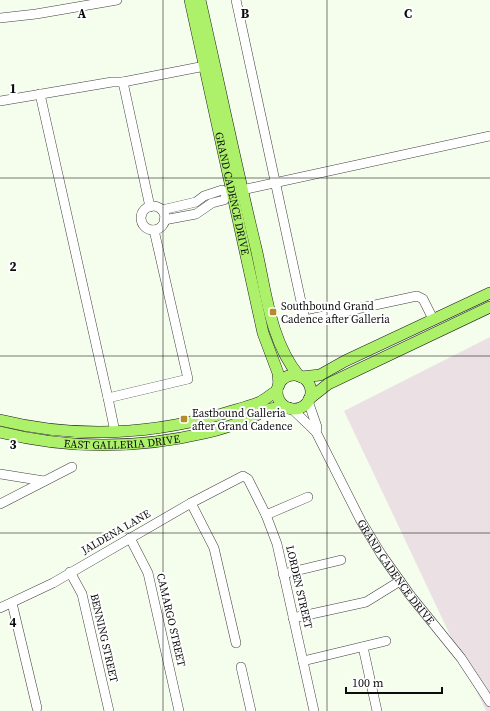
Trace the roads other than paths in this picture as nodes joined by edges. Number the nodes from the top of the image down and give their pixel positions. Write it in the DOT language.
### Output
graph roads {
  1 [pos="117,0"];
  2 [pos="190,0"];
  3 [pos="200,0"];
  4 [pos="236,0"];
  5 [pos="107,1"];
  6 [pos="0,18"];
  7 [pos="205,66"];
  8 [pos="123,82"];
  9 [pos="40,94"];
  10 [pos="0,101"];
  11 [pos="490,136"];
  12 [pos="276,183"];
  13 [pos="234,192"];
  14 [pos="183,206"];
  15 [pos="150,207"];
  16 [pos="162,210"];
  17 [pos="186,216"];
  18 [pos="164,220"];
  19 [pos="154,230"];
  20 [pos="490,293"];
  21 [pos="490,307"];
  22 [pos="433,320"];
  23 [pos="300,376"];
  24 [pos="278,388"];
  25 [pos="108,398"];
  26 [pos="309,400"];
  27 [pos="290,408"];
  28 [pos="0,420"];
  29 [pos="0,432"];
  30 [pos="115,432"];
  31 [pos="316,432"];
  32 [pos="72,467"];
  33 [pos="0,474"];
  34 [pos="243,476"];
  35 [pos="44,481"];
  36 [pos="308,497"];
  37 [pos="191,503"];
  38 [pos="0,504"];
  39 [pos="266,514"];
  40 [pos="130,538"];
  41 [pos="341,560"];
  42 [pos="70,572"];
  43 [pos="283,574"];
  44 [pos="400,581"];
  45 [pos="12,603"];
  46 [pos="0,608"];
  47 [pos="293,618"];
  48 [pos="386,641"];
  49 [pos="236,643"];
  50 [pos="363,647"];
  51 [pos="303,661"];
  52 [pos="241,667"];
  53 [pos="490,702"];
  54 [pos="37,708"];
  55 [pos="108,711"];
  56 [pos="179,711"];
  57 [pos="251,711"];
  58 [pos="314,711"];
  59 [pos="378,711"];
  1 -- 5 [label="street"];
  2 -- 7 [label="main road, GRAND CADENCE DRIVE"];
  3 -- 13 [label="main road, GRAND CADENCE DRIVE"];
  4 -- 12 [label="street"];
  5 -- 6 [label="street"];
  7 -- 8 [label="street"];
  7 -- 13 [label="main road, GRAND CADENCE DRIVE"];
  8 -- 9 [label="street"];
  8 -- 15 [label="street"];
  9 -- 10 [label="street"];
  9 -- 25 [label="street"];
  11 -- 12 [label="street"];
  12 -- 13 [label="street"];
  12 -- 22 [label="street"];
  13 -- 14 [label="street"];
  13 -- 17 [label="street"];
  13 -- 23 [label="main road, GRAND CADENCE DRIVE"];
  13 -- 24 [label="main road, GRAND CADENCE DRIVE"];
  14 -- 16 [label="street"];
  14 -- 17 [label="street"];
  15 -- 16 [label="street"];
  15 -- 19 [label="street"];
  16 -- 18 [label="street"];
  17 -- 18 [label="street"];
  18 -- 19 [label="street"];
  19 -- 25 [label="street"];
  20 -- 22 [label="main road"];
  21 -- 26 [label="main road"];
  22 -- 23 [label="main road"];
  23 -- 24 [label="main road"];
  23 -- 26 [label="main road"];
  24 -- 27 [label="main road"];
  24 -- 30 [label="main road, EAST GALLERIA DRIVE"];
  25 -- 30 [label="street"];
  26 -- 27 [label="main road"];
  26 -- 31 [label="street, GRAND CADENCE DRIVE"];
  27 -- 29 [label="main road, EAST GALLERIA DRIVE"];
  27 -- 31 [label="street, GRAND CADENCE DRIVE"];
  28 -- 30 [label="main road, EAST GALLERIA DRIVE"];
  31 -- 44 [label="street, GRAND CADENCE DRIVE"];
  32 -- 35 [label="street"];
  33 -- 35 [label="street"];
  34 -- 37 [label="street, JALDENA LANE"];
  34 -- 39 [label="street, LORDEN STREET"];
  35 -- 38 [label="street"];
  36 -- 39 [label="street"];
  37 -- 40 [label="street, JALDENA LANE"];
  37 -- 49 [label="street"];
  39 -- 43 [label="street, LORDEN STREET"];
  40 -- 42 [label="street, JALDENA LANE"];
  40 -- 56 [label="street, CAMARGO STREET"];
  41 -- 43 [label="street"];
  42 -- 45 [label="street, JALDENA LANE"];
  42 -- 55 [label="street, BENNING STREET"];
  43 -- 47 [label="street, LORDEN STREET"];
  44 -- 47 [label="street"];
  44 -- 53 [label="street, GRAND CADENCE DRIVE"];
  45 -- 46 [label="street, JALDENA LANE"];
  45 -- 54 [label="street"];
  47 -- 51 [label="street, LORDEN STREET"];
  48 -- 50 [label="street"];
  50 -- 51 [label="street"];
  50 -- 59 [label="street"];
  51 -- 58 [label="street, LORDEN STREET"];
  52 -- 57 [label="street"];
}
